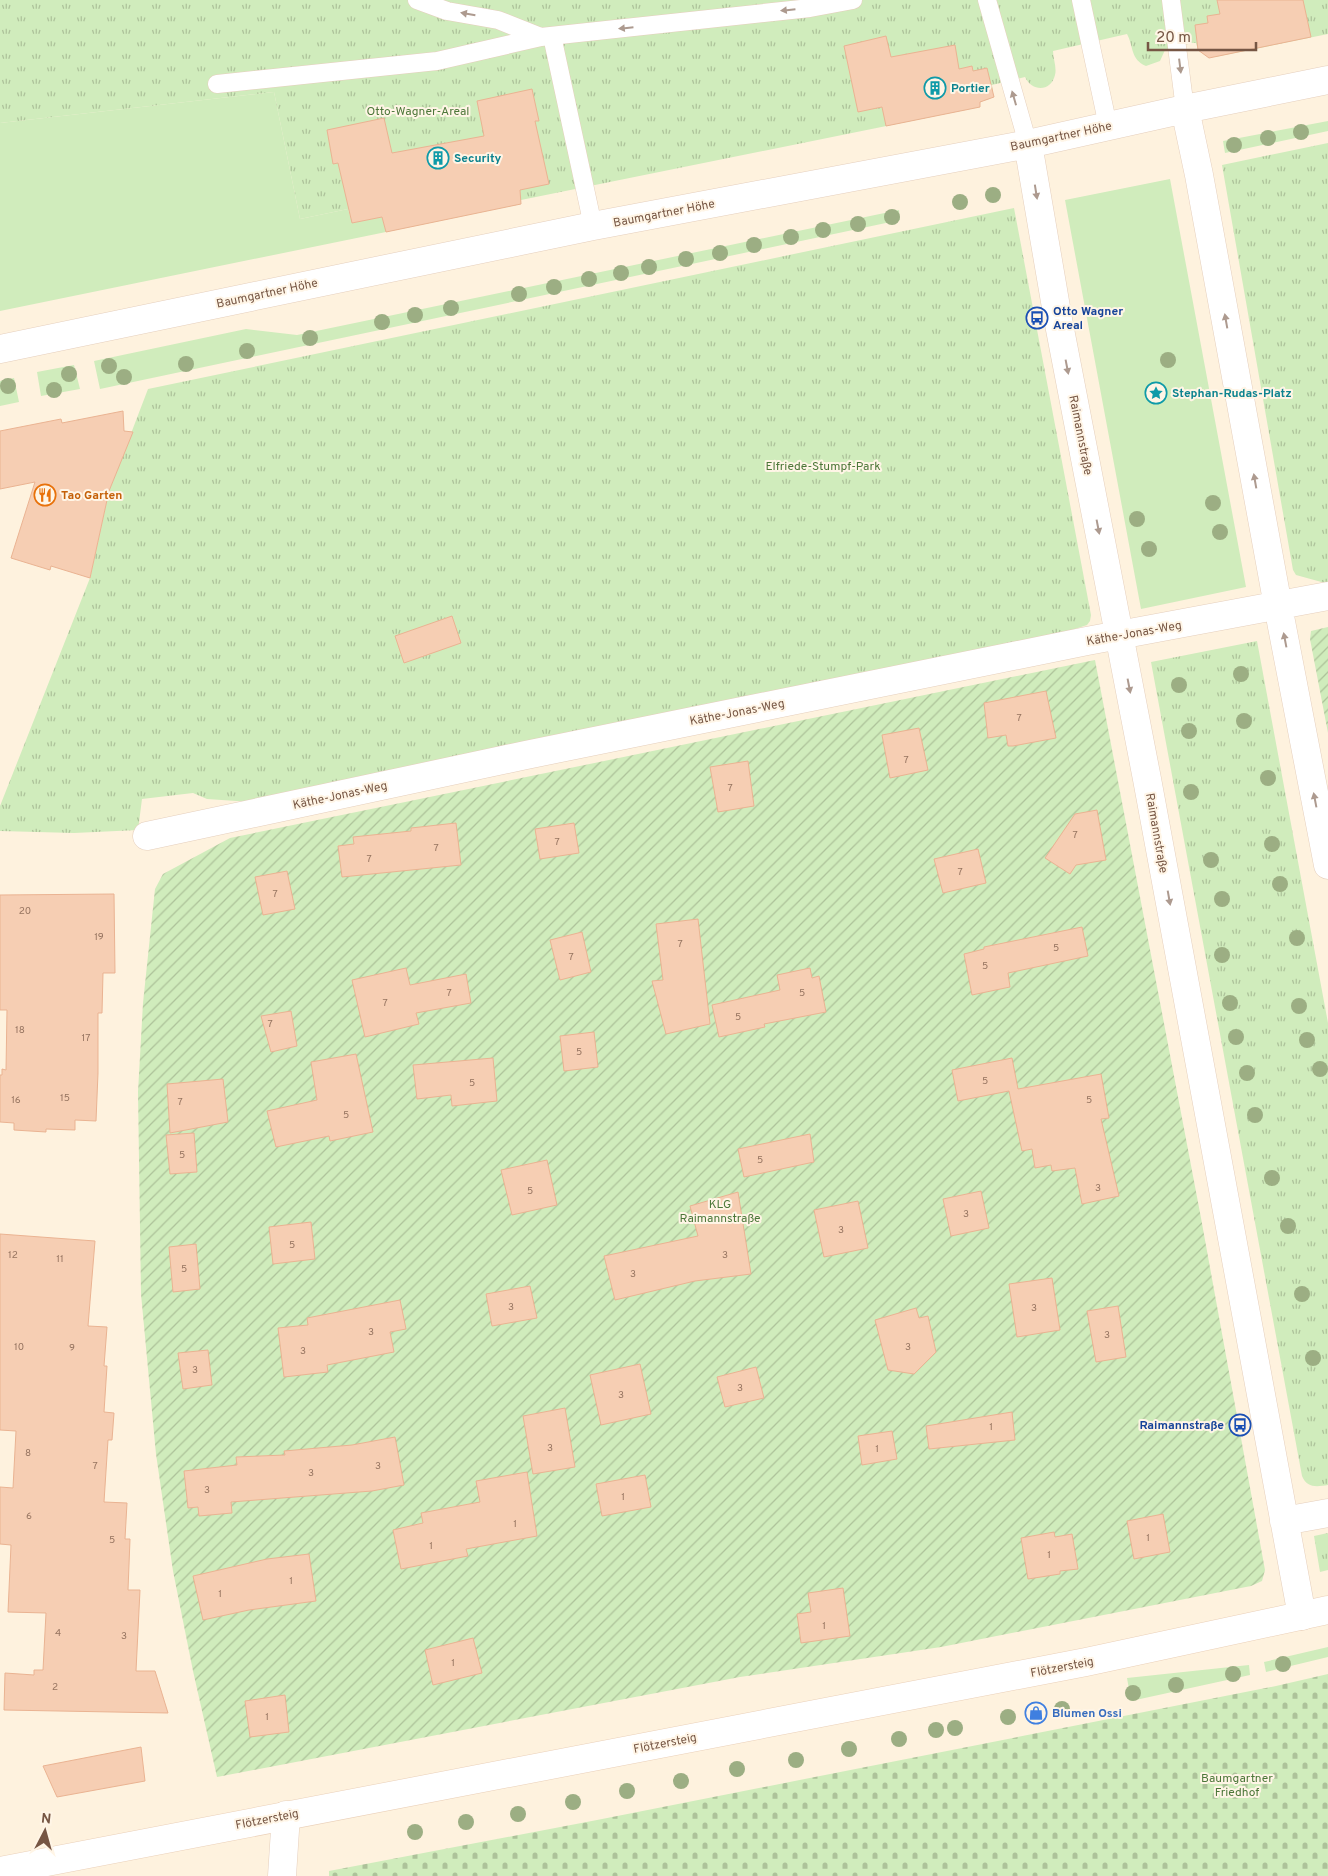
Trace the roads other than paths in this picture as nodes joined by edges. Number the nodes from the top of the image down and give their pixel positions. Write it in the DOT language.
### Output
graph roads {
  1 [pos="417,0"];
  2 [pos="853,0"];
  3 [pos="987,0"];
  4 [pos="1082,0"];
  5 [pos="1171,0"];
  6 [pos="547,36"];
  7 [pos="1328,80"];
  8 [pos="218,84"];
  9 [pos="1185,109"];
  10 [pos="1108,126"];
  11 [pos="1028,144"];
  12 [pos="593,226"];
  13 [pos="0,349"];
  14 [pos="1328,596"];
  15 [pos="1278,606"];
  16 [pos="1120,636"];
  17 [pos="147,836"];
  18 [pos="1328,865"];
  19 [pos="1328,1513"];
  20 [pos="1284,1521"];
  21 [pos="1328,1610"];
  22 [pos="1302,1616"];
  23 [pos="286,1815"];
  24 [pos="0,1871"];
  25 [pos="282,1876"];
  6 -- 1 [label="lane, one-way"];
  2 -- 6 [label="lane, one-way"];
  11 -- 3 [label="lane, one-way"];
  4 -- 10 [label="lane"];
  5 -- 9 [label="lane, one-way"];
  6 -- 8 [label="lane"];
  6 -- 12 [label="lane"];
  7 -- 9 [label="street, Baumgartner Höhe"];
  9 -- 10 [label="street, Baumgartner Höhe"];
  15 -- 9 [label="street, one-way"];
  10 -- 11 [label="street, Baumgartner Höhe"];
  11 -- 12 [label="street, Baumgartner Höhe"];
  11 -- 16 [label="street, Raimannstraße, one-way"];
  12 -- 13 [label="street, Baumgartner Höhe"];
  14 -- 15 [label="street, Käthe-Jonas-Weg"];
  15 -- 16 [label="street, Käthe-Jonas-Weg"];
  18 -- 15 [label="street, one-way"];
  16 -- 17 [label="street, Käthe-Jonas-Weg"];
  16 -- 20 [label="street, Raimannstraße, one-way"];
  19 -- 20 [label="street"];
  20 -- 22 [label="street, Raimannstraße"];
  21 -- 22 [label="street, Flötzersteig"];
  22 -- 23 [label="street, Flötzersteig"];
  23 -- 24 [label="street, Flötzersteig"];
  23 -- 25 [label="street"];
}
